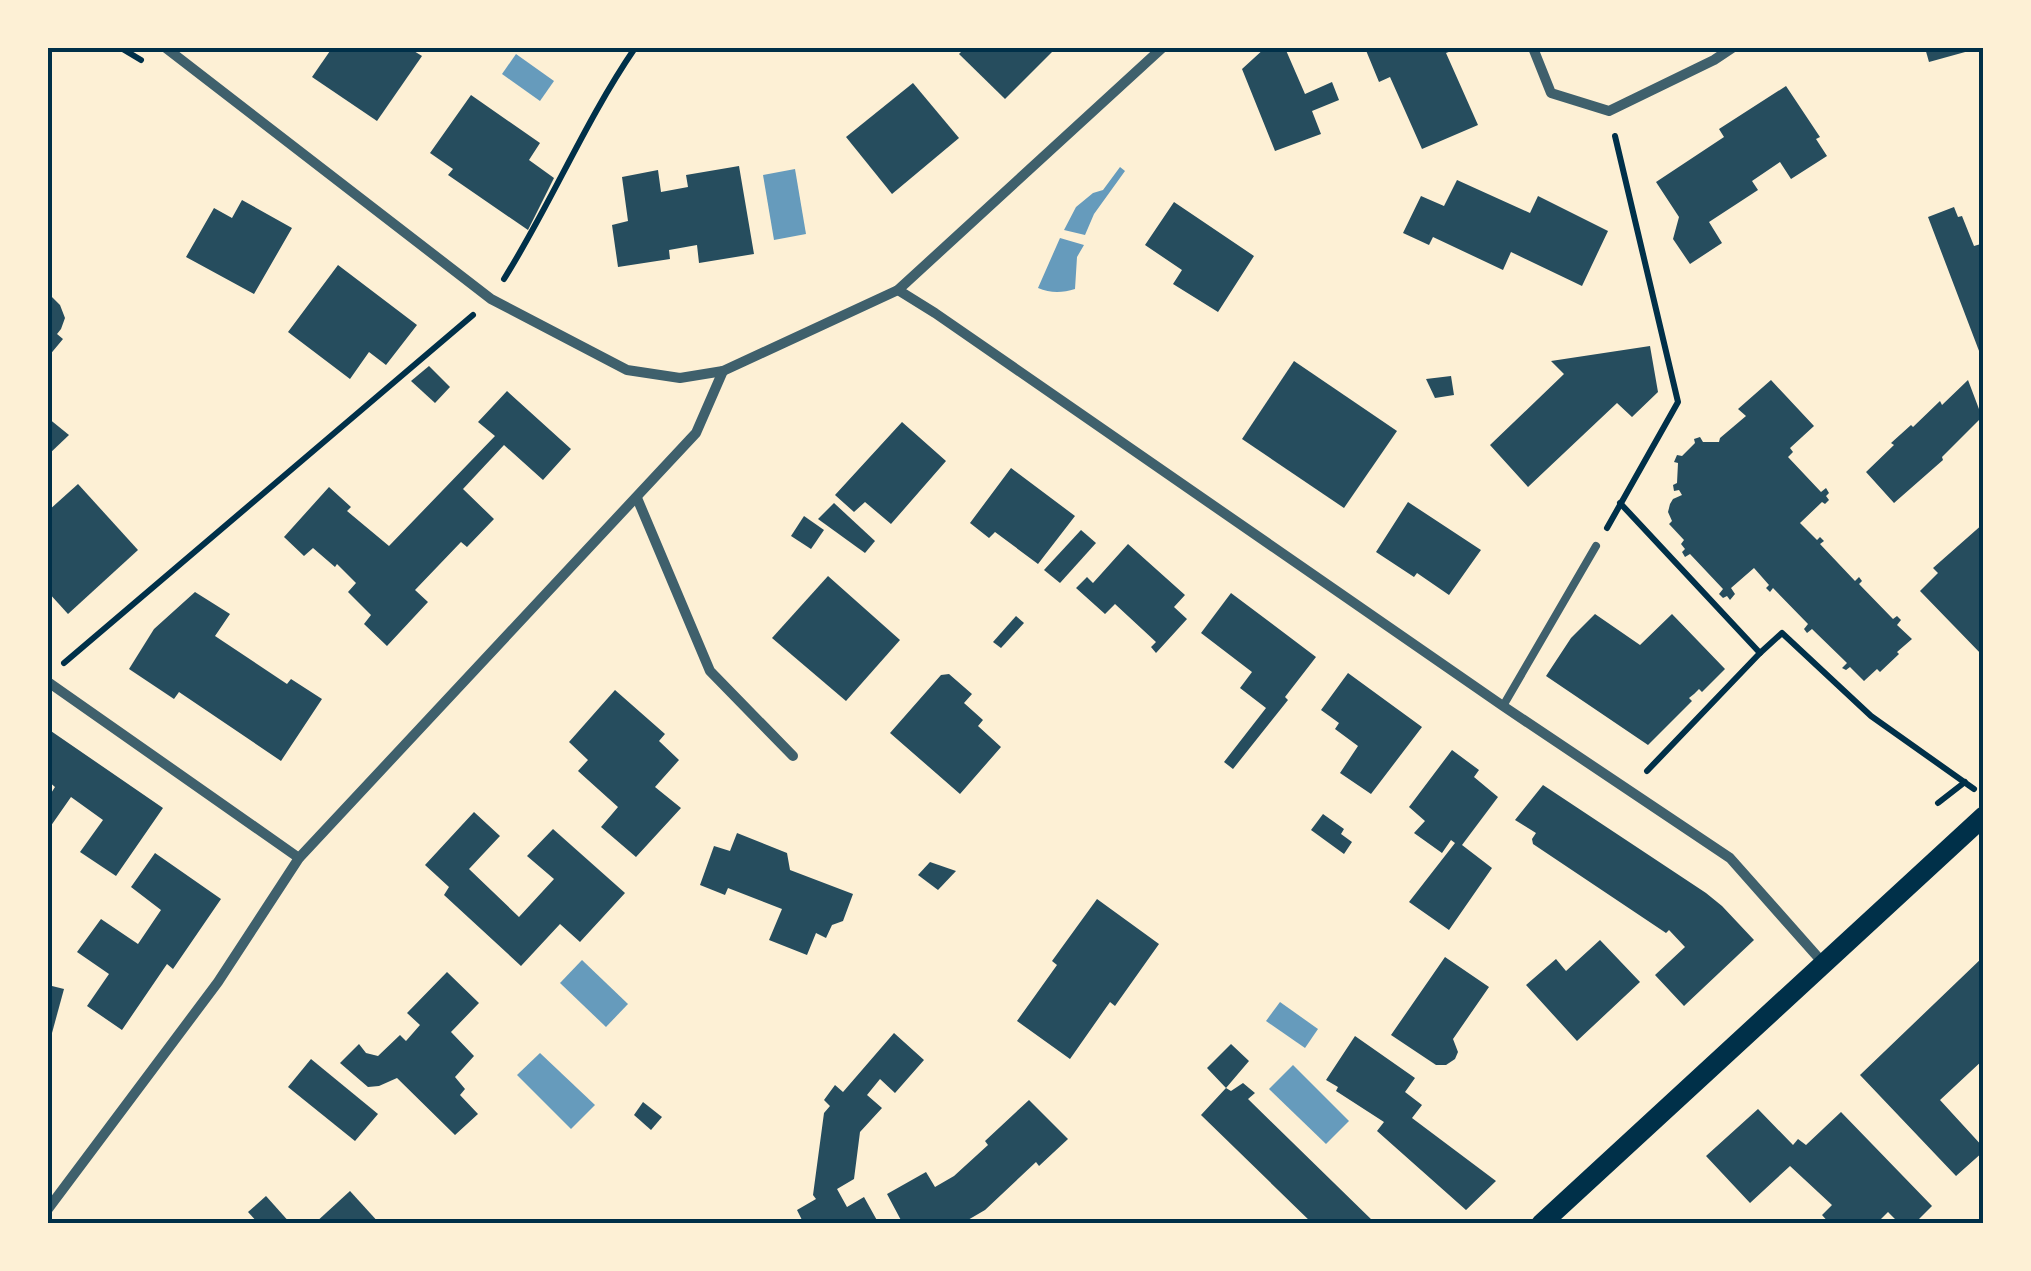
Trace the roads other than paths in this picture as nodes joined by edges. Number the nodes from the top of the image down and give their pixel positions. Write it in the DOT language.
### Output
graph roads {
  1 [pos="166,48"];
  2 [pos="1162,48"];
  3 [pos="1533,48"];
  4 [pos="1707,48"];
  5 [pos="1732,48"];
  6 [pos="1714,60"];
  7 [pos="898,290"];
  8 [pos="723,371"];
  9 [pos="637,498"];
  10 [pos="1596,546"];
  11 [pos="48,682"];
  12 [pos="1503,706"];
  13 [pos="792,756"];
  14 [pos="1984,816"];
  15 [pos="299,858"];
  16 [pos="1824,964"];
  17 [pos="48,1209"];
  18 [pos="1541,1224"];
  1 -- 8 [label="street"];
  2 -- 7 [label="street"];
  3 -- 6 [label="street"];
  4 -- 6 [label="street"];
  5 -- 6 [label="street"];
  7 -- 8 [label="street"];
  7 -- 12 [label="street"];
  8 -- 9 [label="street"];
  9 -- 13 [label="street"];
  9 -- 15 [label="street"];
  10 -- 12 [label="lane"];
  11 -- 15 [label="street"];
  12 -- 16 [label="street"];
  14 -- 16 [label="main road"];
  15 -- 17 [label="street"];
  16 -- 18 [label="main road"];
}
